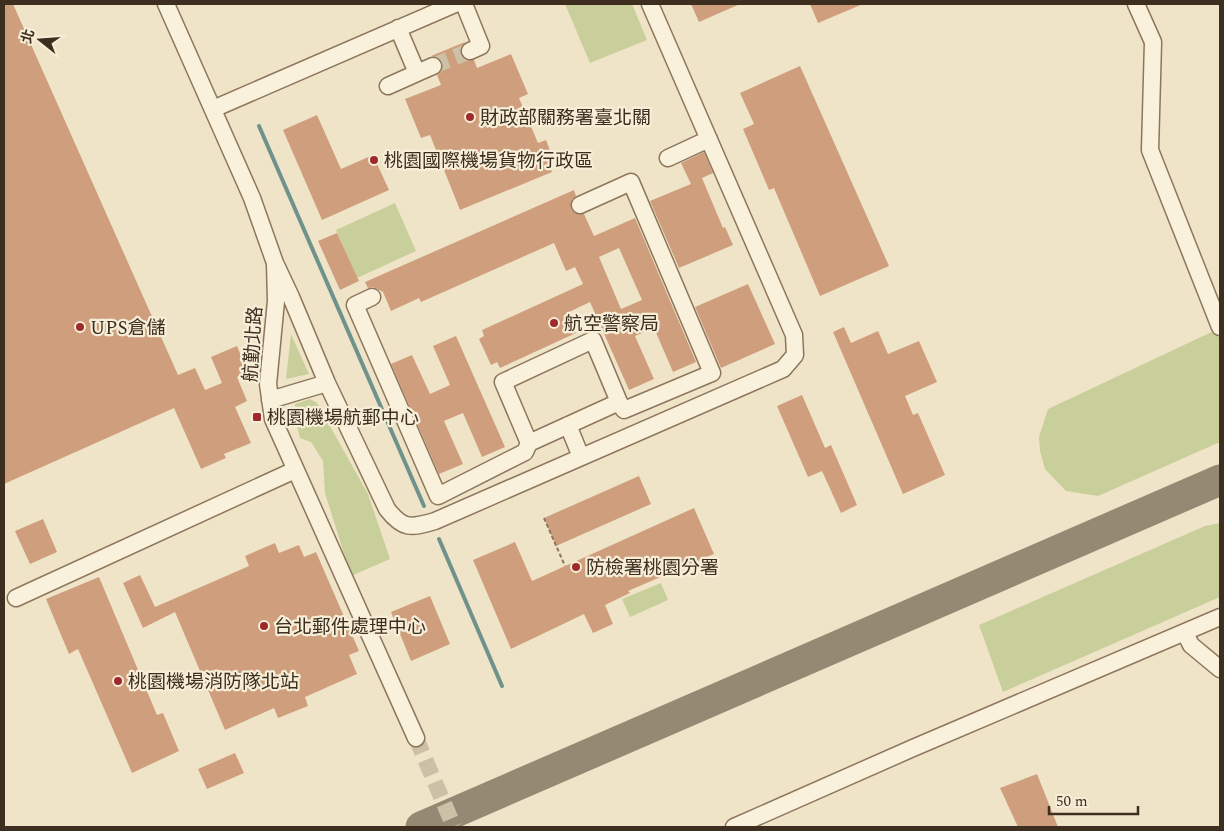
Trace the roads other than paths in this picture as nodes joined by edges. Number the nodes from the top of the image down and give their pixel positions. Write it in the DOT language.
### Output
graph roads {
  1 [pos="166,4"];
  2 [pos="455,4"];
  3 [pos="464,4"];
  4 [pos="650,4"];
  5 [pos="1136,4"];
  6 [pos="398,28"];
  7 [pos="470,51"];
  8 [pos="433,66"];
  9 [pos="417,73"];
  10 [pos="388,86"];
  11 [pos="213,109"];
  12 [pos="709,139"];
  13 [pos="668,158"];
  14 [pos="580,205"];
  15 [pos="275,263"];
  16 [pos="372,297"];
  17 [pos="1220,327"];
  18 [pos="327,383"];
  19 [pos="270,400"];
  20 [pos="619,402"];
  21 [pos="568,425"];
  22 [pos="529,443"];
  23 [pos="581,458"];
  24 [pos="295,470"];
  25 [pos="16,598"];
  26 [pos="1220,617"];
  27 [pos="1185,633"];
  28 [pos="1220,669"];
  29 [pos="416,738"];
  30 [pos="734,827"];
  1 -- 11 [label="street, 航勤北路"];
  2 -- 6 [label="street"];
  3 -- 7 [label="street"];
  4 -- 12 [label="street"];
  5 -- 17 [label="street"];
  6 -- 9 [label="street"];
  6 -- 11 [label="street"];
  8 -- 9 [label="street"];
  9 -- 10 [label="street"];
  11 -- 15 [label="street, 航勤北路"];
  12 -- 13 [label="street"];
  12 -- 23 [label="street"];
  14 -- 20 [label="street"];
  15 -- 18 [label="street"];
  15 -- 19 [label="street, 航勤北路"];
  16 -- 22 [label="street"];
  18 -- 19 [label="street"];
  18 -- 23 [label="street"];
  19 -- 24 [label="street, 航勤北路"];
  20 -- 21 [label="street"];
  20 -- 22 [label="street"];
  21 -- 22 [label="street"];
  21 -- 23 [label="street"];
  24 -- 25 [label="street"];
  24 -- 29 [label="street, 航勤北路"];
  26 -- 27 [label="street"];
  27 -- 28 [label="street"];
  27 -- 30 [label="street"];
}
